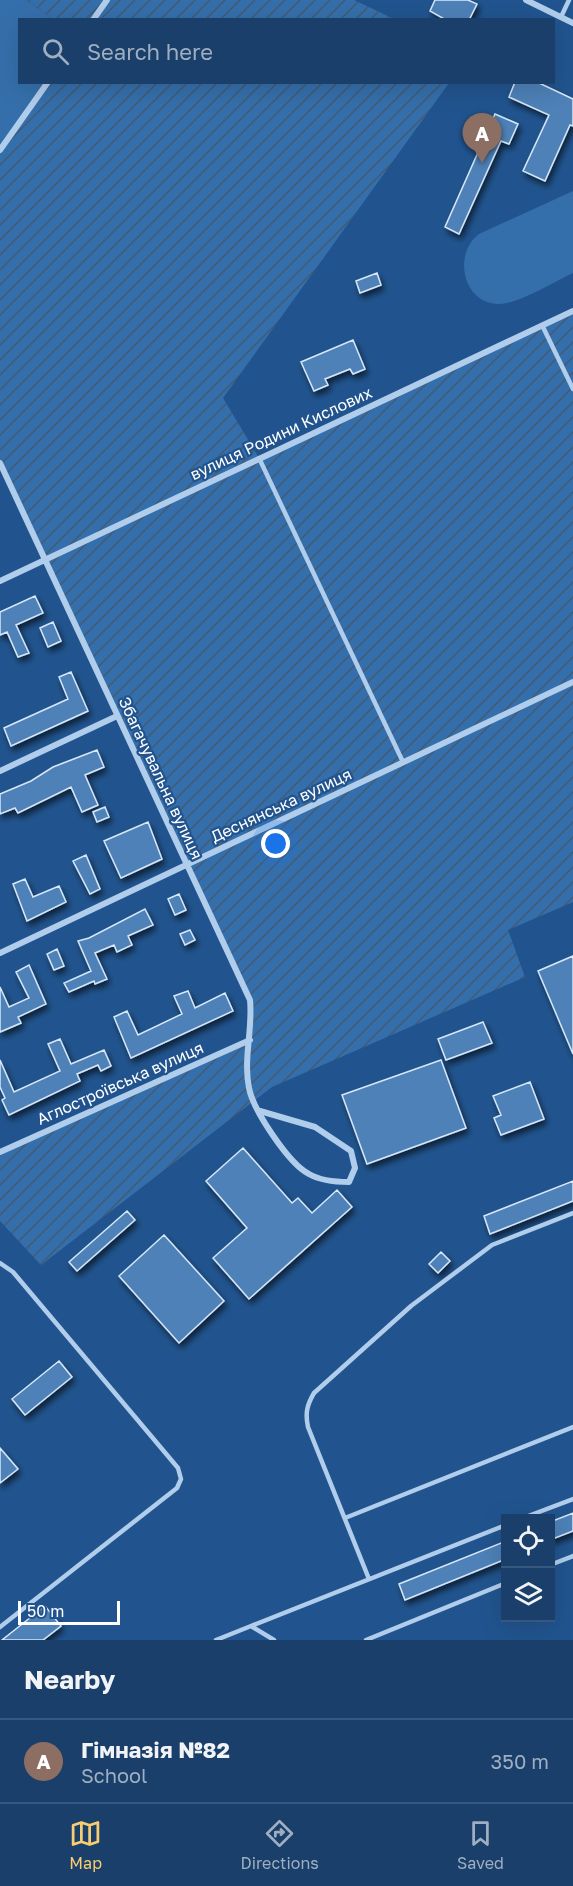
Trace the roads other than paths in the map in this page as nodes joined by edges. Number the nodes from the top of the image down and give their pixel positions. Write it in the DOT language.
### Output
graph roads {
  1 [pos="107,0"];
  2 [pos="526,0"];
  3 [pos="569,0"];
  4 [pos="561,17"];
  5 [pos="94,18"];
  6 [pos="573,22"];
  7 [pos="47,84"];
  8 [pos="0,150"];
  9 [pos="573,311"];
  10 [pos="542,325"];
  11 [pos="573,389"];
  12 [pos="259,458"];
  13 [pos="0,463"];
  14 [pos="45,559"];
  15 [pos="0,580"];
  16 [pos="573,682"];
  17 [pos="117,716"];
  18 [pos="403,762"];
  19 [pos="0,771"];
  20 [pos="186,865"];
  21 [pos="0,953"];
  22 [pos="250,1040"];
  23 [pos="260,1111"];
  24 [pos="0,1152"];
  25 [pos="573,1213"];
  26 [pos="0,1263"];
  27 [pos="573,1427"];
  28 [pos="573,1499"];
  29 [pos="534,1514"];
  30 [pos="345,1518"];
  31 [pos="501,1528"];
  32 [pos="573,1556"];
  33 [pos="555,1563"];
  34 [pos="369,1579"];
  35 [pos="501,1585"];
  36 [pos="251,1626"];
  37 [pos="0,1627"];
  38 [pos="216,1640"];
  39 [pos="274,1640"];
  40 [pos="366,1640"];
  1 -- 5 [label="street"];
  2 -- 4 [label="street"];
  3 -- 4 [label="lane"];
  4 -- 6 [label="street"];
  7 -- 8 [label="street"];
  9 -- 10 [label="street, вулиця Родини Кислових"];
  10 -- 11 [label="lane"];
  10 -- 12 [label="street, вулиця Родини Кислових"];
  12 -- 14 [label="street, вулиця Родини Кислових"];
  12 -- 18 [label="lane"];
  13 -- 14 [label="street, Збагачувальна вулиця"];
  14 -- 15 [label="street, вулиця Родини Кислових"];
  14 -- 17 [label="street, Збагачувальна вулиця"];
  16 -- 18 [label="street, Деснянська вулиця"];
  17 -- 19 [label="street"];
  17 -- 20 [label="street, Збагачувальна вулиця"];
  18 -- 20 [label="street, Деснянська вулиця"];
  20 -- 21 [label="street, Деснянська вулиця"];
  20 -- 22 [label="street, Збагачувальна вулиця"];
  22 -- 23 [label="street, Збагачувальна вулиця"];
  22 -- 24 [label="street, Аглостроївська вулиця"];
  23 -- 23 [label="street, Збагачувальна вулиця"];
  25 -- 30 [label="lane"];
  26 -- 37 [label="lane"];
  27 -- 30 [label="lane"];
  28 -- 29 [label="lane"];
  30 -- 34 [label="lane"];
  31 -- 34 [label="lane"];
  32 -- 33 [label="lane"];
  34 -- 36 [label="lane"];
  35 -- 40 [label="lane"];
  36 -- 38 [label="lane"];
  36 -- 39 [label="lane"];
}
